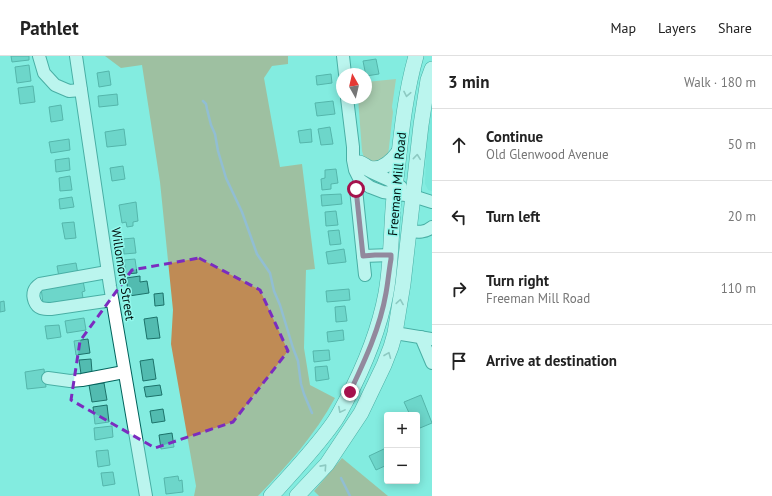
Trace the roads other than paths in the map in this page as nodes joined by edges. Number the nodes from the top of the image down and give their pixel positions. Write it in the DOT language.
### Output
graph roads {
  1 [pos="39,56"];
  2 [pos="76,56"];
  3 [pos="343,56"];
  4 [pos="416,56"];
  5 [pos="344,68"];
  6 [pos="432,69"];
  7 [pos="81,90"];
  8 [pos="348,104"];
  9 [pos="352,147"];
  10 [pos="399,152"];
  11 [pos="360,163"];
  12 [pos="395,188"];
  13 [pos="356,189"];
  14 [pos="413,196"];
  15 [pos="432,202"];
  16 [pos="432,227"];
  17 [pos="409,232"];
  18 [pos="391,255"];
  19 [pos="363,256"];
  20 [pos="108,272"];
  21 [pos="365,275"];
  22 [pos="112,300"];
  23 [pos="395,333"];
  24 [pos="426,338"];
  25 [pos="432,363"];
  26 [pos="124,372"];
  27 [pos="48,378"];
  28 [pos="146,496"];
  29 [pos="271,496"];
  30 [pos="297,496"];
  1 -- 7 [label="street"];
  2 -- 7 [label="street, Willomore Street"];
  3 -- 5 [label="street"];
  4 -- 10 [label="main road, Freeman Mill Road, one-way"];
  14 -- 6 [label="main road, Freeman Mill Road, one-way"];
  7 -- 20 [label="street, Willomore Street"];
  8 -- 9 [label="street"];
  9 -- 11 [label="street"];
  9 -- 12 [label="street"];
  10 -- 11 [label="main road"];
  10 -- 12 [label="main road, Freeman Mill Road"];
  11 -- 12 [label="street"];
  12 -- 14 [label="street"];
  12 -- 18 [label="main road, Freeman Mill Road"];
  13 -- 19 [label="street"];
  14 -- 15 [label="street"];
  14 -- 17 [label="main road, Freeman Mill Road"];
  16 -- 17 [label="street"];
  23 -- 17 [label="main road, Freeman Mill Road, one-way"];
  18 -- 19 [label="street"];
  18 -- 29 [label="main road, Freeman Mill Road, one-way"];
  19 -- 21 [label="street"];
  20 -- 22 [label="street, Willomore Street"];
  20 -- 22 [label="street"];
  22 -- 26 [label="street, Willomore Street"];
  23 -- 24 [label="street"];
  30 -- 23 [label="main road, Freeman Mill Road, one-way"];
  24 -- 25 [label="street"];
  26 -- 27 [label="street"];
  26 -- 28 [label="street, Willomore Street"];
}
